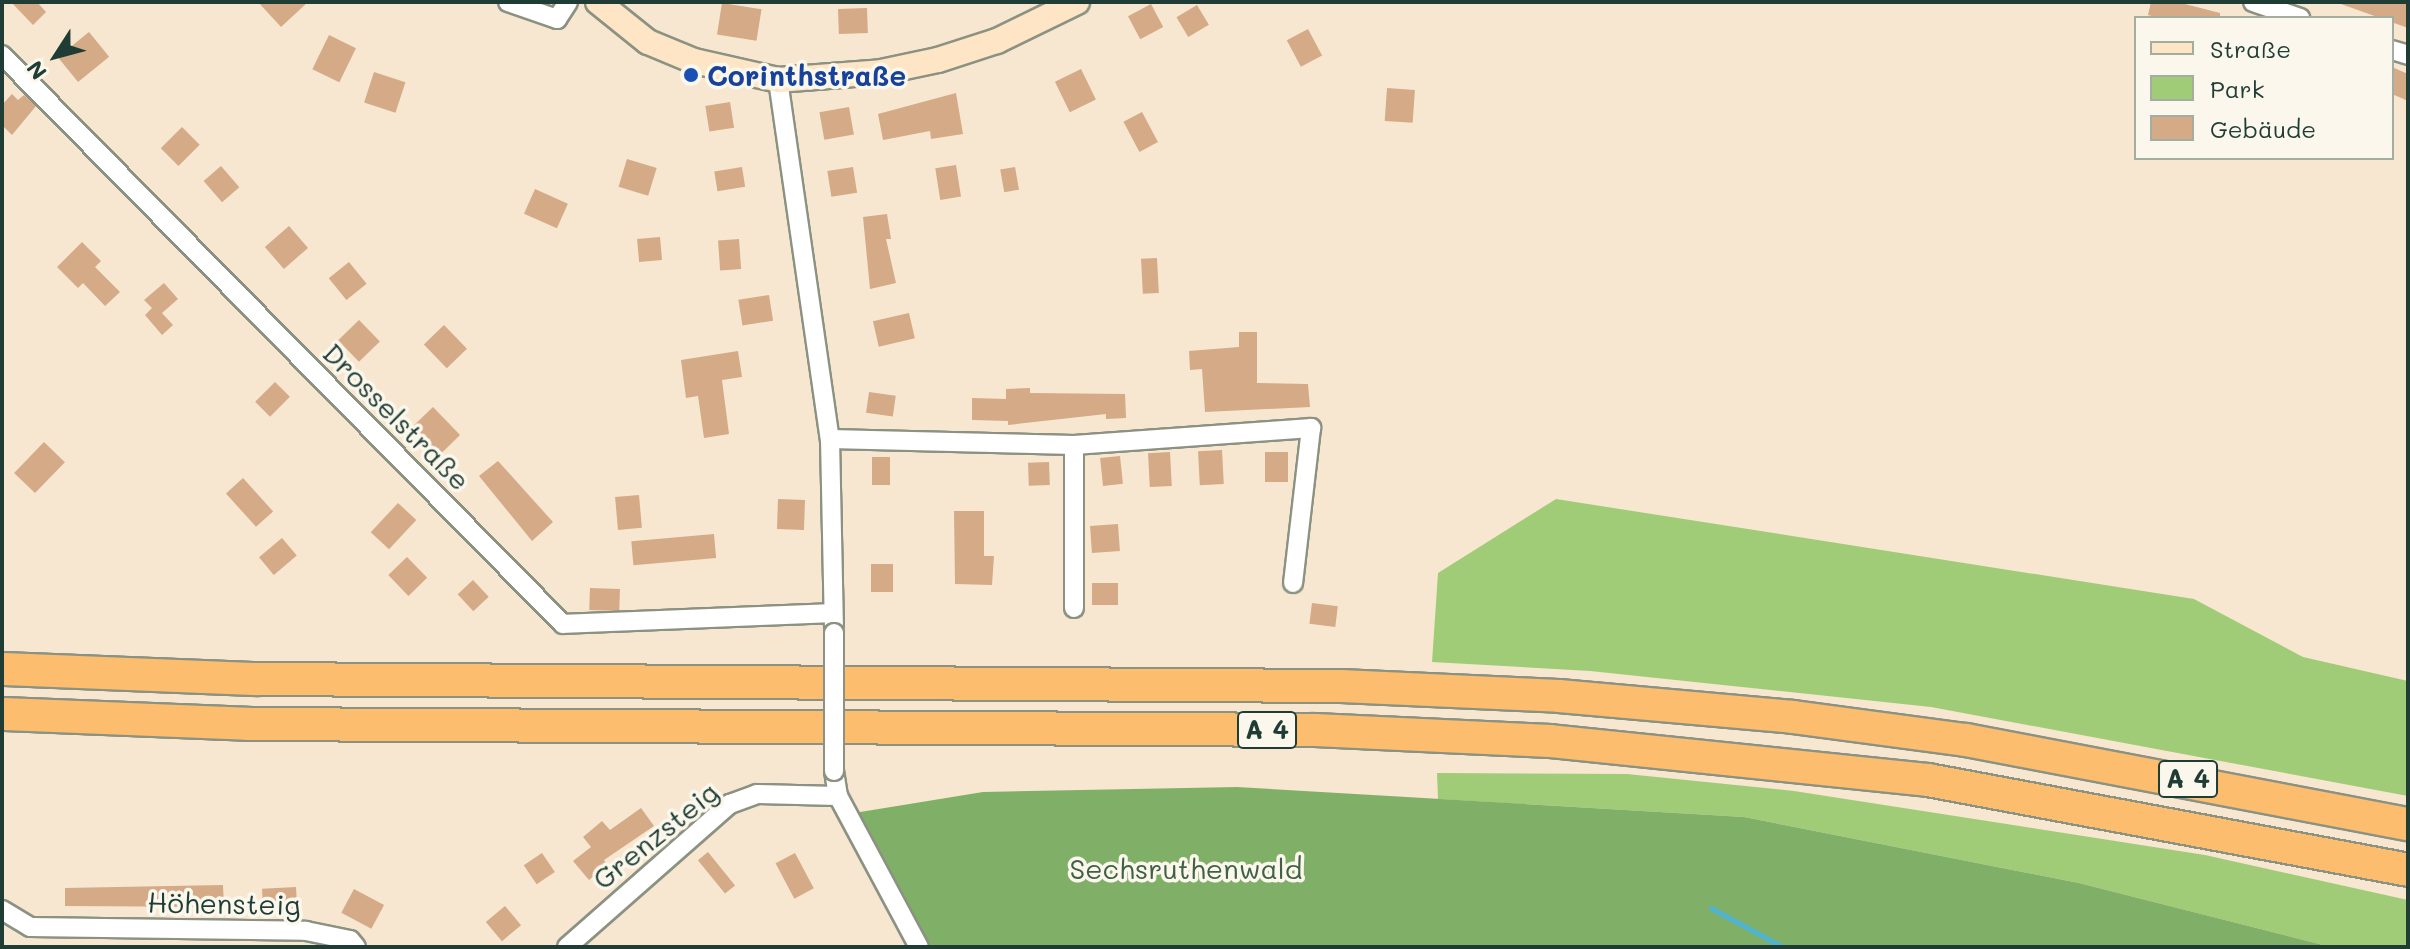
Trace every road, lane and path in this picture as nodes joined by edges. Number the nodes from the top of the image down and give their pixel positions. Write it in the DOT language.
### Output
graph roads {
  1 [pos="508,2"];
  2 [pos="568,2"];
  3 [pos="598,2"];
  4 [pos="1077,2"];
  5 [pos="2253,2"];
  6 [pos="2294,16"];
  7 [pos="2,55"];
  8 [pos="778,80"];
  9 [pos="830,439"];
  10 [pos="1074,445"];
  11 [pos="1293,583"];
  12 [pos="1074,608"];
  13 [pos="832,613"];
  14 [pos="2,669"];
  15 [pos="2,714"];
  16 [pos="838,796"];
  17 [pos="2408,824"];
  18 [pos="2408,870"];
  19 [pos="2,910"];
  20 [pos="87,938"];
  21 [pos="356,947"];
  22 [pos="567,947"];
  23 [pos="919,947"];
  1 -- 2 [label="street"];
  3 -- 8 [label="street"];
  4 -- 8 [label="street"];
  5 -- 6 [label="street"];
  7 -- 13 [label="street, Drosselstraße"];
  8 -- 9 [label="street"];
  9 -- 10 [label="street"];
  9 -- 13 [label="street"];
  10 -- 11 [label="street"];
  10 -- 12 [label="street"];
  13 -- 16 [label="street, bridge"];
  14 -- 17 [label="highway, A 4"];
  15 -- 18 [label="highway, A 4"];
  16 -- 22 [label="street, Grenzsteig"];
  16 -- 23 [label="street"];
  19 -- 20 [label="street, Höhensteig"];
  20 -- 21 [label="street, Höhensteig"];
}
